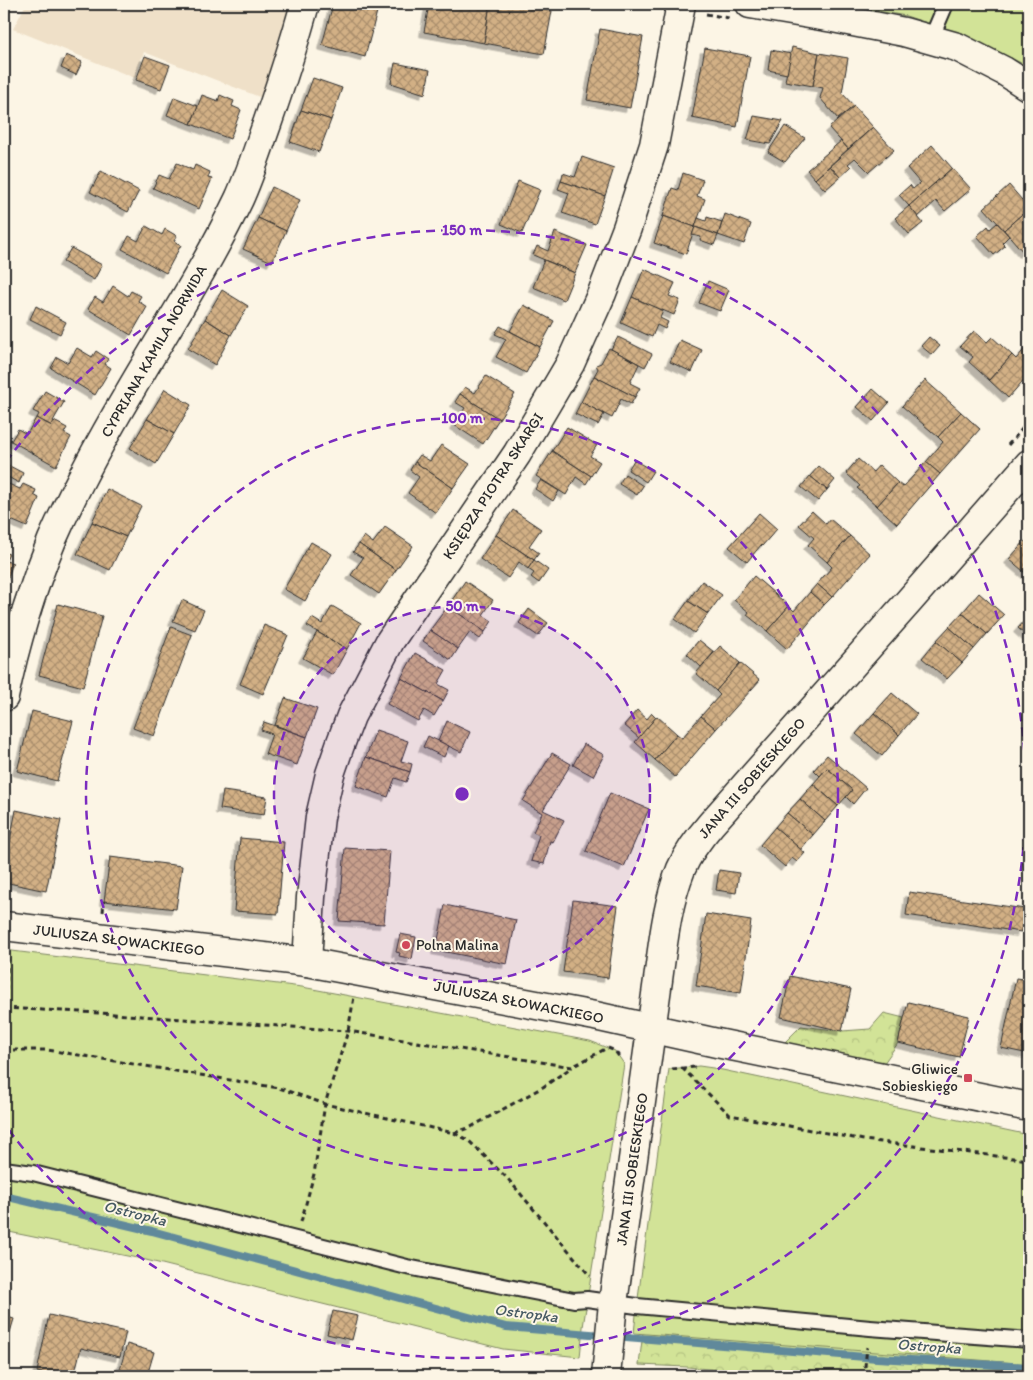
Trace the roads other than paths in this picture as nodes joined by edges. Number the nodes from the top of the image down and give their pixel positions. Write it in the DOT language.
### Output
graph roads {
  1 [pos="305,4"];
  2 [pos="681,4"];
  3 [pos="750,4"];
  4 [pos="946,4"];
  5 [pos="931,39"];
  6 [pos="1029,87"];
  7 [pos="1029,464"];
  8 [pos="4,697"];
  9 [pos="4,926"];
  10 [pos="307,962"];
  11 [pos="651,1028"];
  12 [pos="1029,1107"];
  13 [pos="4,1169"];
  14 [pos="600,1301"];
  15 [pos="1029,1340"];
  16 [pos="607,1368"];
  1 -- 8 [label="street, CYPRIANA KAMILA NORWIDA"];
  2 -- 10 [label="street, KSIĘDZA PIOTRA SKARGI"];
  3 -- 5 [label="street"];
  4 -- 5 [label="lane"];
  5 -- 6 [label="street"];
  7 -- 11 [label="street, JANA III SOBIESKIEGO"];
  9 -- 10 [label="street, JULIUSZA SŁOWACKIEGO"];
  10 -- 11 [label="street, JULIUSZA SŁOWACKIEGO"];
  11 -- 12 [label="street, JULIUSZA SŁOWACKIEGO"];
  11 -- 14 [label="street, JANA III SOBIESKIEGO"];
  13 -- 14 [label="lane"];
  14 -- 15 [label="lane"];
  14 -- 16 [label="street, JANA III SOBIESKIEGO"];
}
